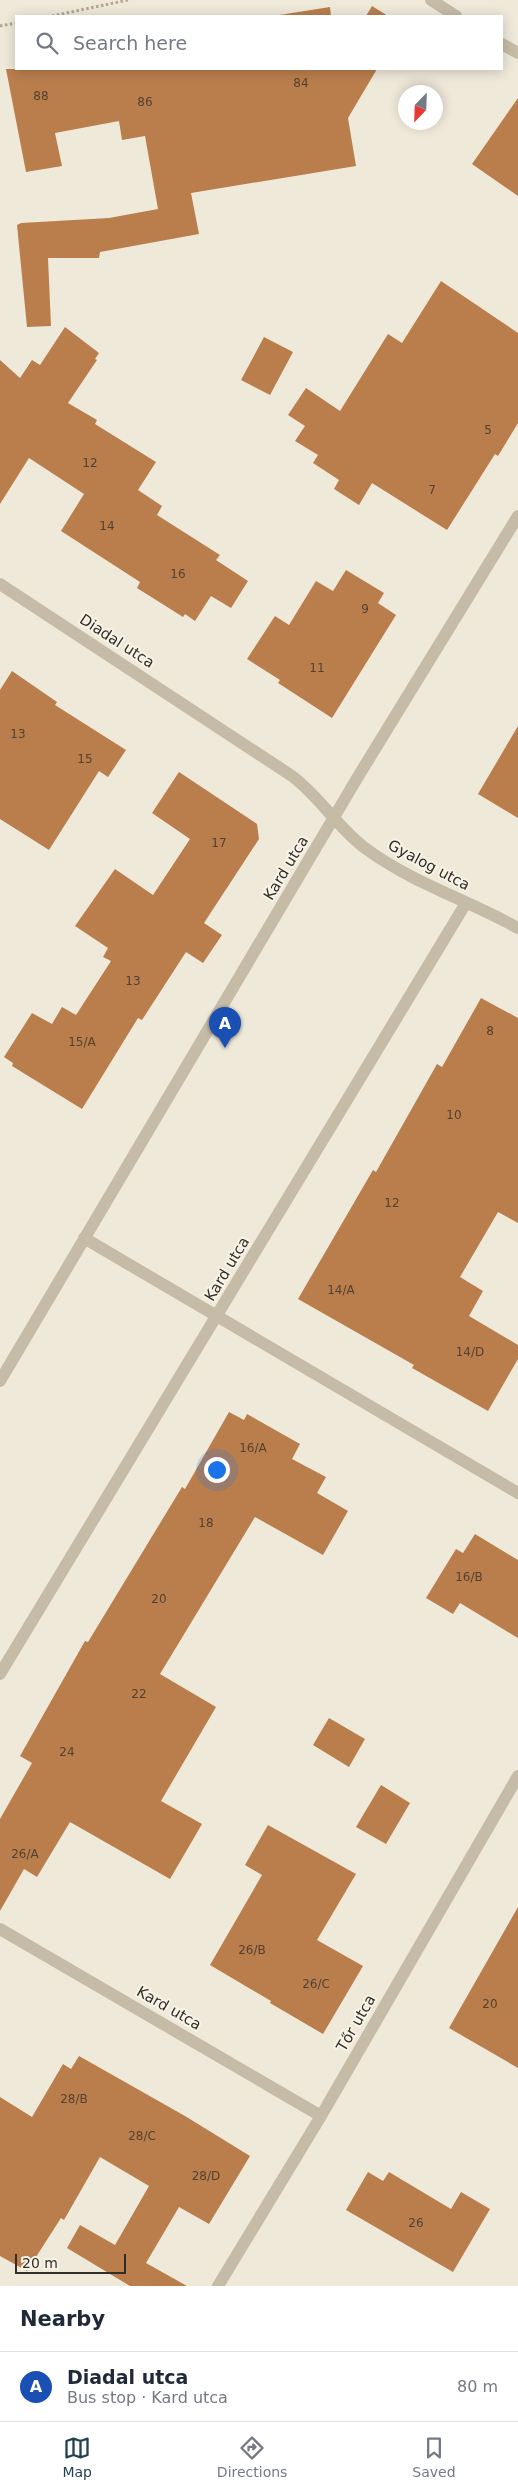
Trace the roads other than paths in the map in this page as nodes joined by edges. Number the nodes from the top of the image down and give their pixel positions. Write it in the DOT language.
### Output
graph roads {
  1 [pos="432,0"];
  2 [pos="454,15"];
  3 [pos="503,45"];
  4 [pos="518,53"];
  5 [pos="518,516"];
  6 [pos="0,584"];
  7 [pos="334,819"];
  8 [pos="466,903"];
  9 [pos="518,928"];
  10 [pos="84,1238"];
  11 [pos="217,1317"];
  12 [pos="0,1381"];
  13 [pos="518,1493"];
  14 [pos="0,1674"];
  15 [pos="518,1776"];
  16 [pos="0,1929"];
  17 [pos="321,2116"];
  18 [pos="218,2286"];
  1 -- 2 [label="street"];
  3 -- 4 [label="street"];
  5 -- 7 [label="street, Kard utca"];
  6 -- 7 [label="street, Diadal utca"];
  7 -- 8 [label="street, Gyalog utca"];
  7 -- 10 [label="street, Kard utca"];
  8 -- 9 [label="street, Gyalog utca"];
  8 -- 11 [label="street, Kard utca"];
  10 -- 11 [label="street, Kard utca"];
  10 -- 12 [label="street, Kard utca"];
  11 -- 13 [label="street, Kard utca"];
  11 -- 14 [label="street, Kard utca"];
  15 -- 17 [label="street, Tőr utca"];
  16 -- 17 [label="street, Kard utca"];
  17 -- 18 [label="street, Tőr utca"];
}
